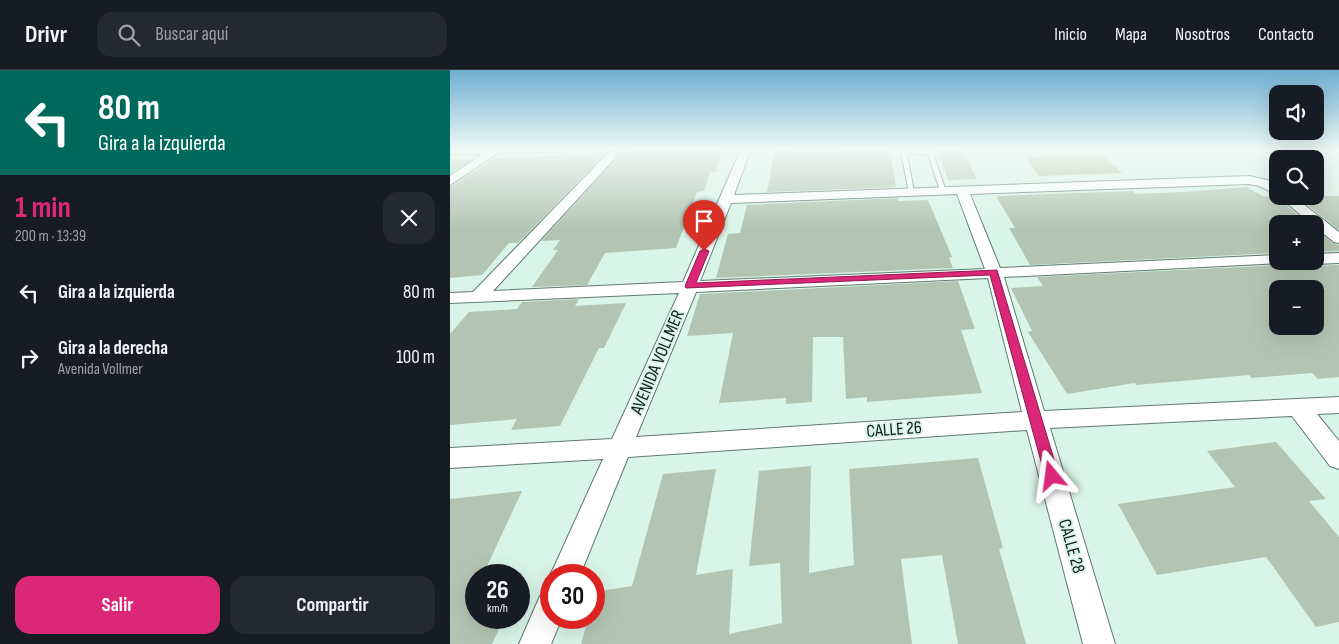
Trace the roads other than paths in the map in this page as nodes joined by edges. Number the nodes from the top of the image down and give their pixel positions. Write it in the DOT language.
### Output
graph roads {
  1 [pos="593,176"];
  2 [pos="735,176"];
  3 [pos="908,176"];
  4 [pos="944,176"];
  5 [pos="1269,186"];
  6 [pos="953,191"];
  7 [pos="911,192"];
  8 [pos="726,199"];
  9 [pos="1296,205"];
  10 [pos="1339,239"];
  11 [pos="1339,258"];
  12 [pos="1324,259"];
  13 [pos="1269,260"];
  14 [pos="994,272"];
  15 [pos="690,286"];
  16 [pos="478,297"];
  17 [pos="450,298"];
  18 [pos="1339,405"];
  19 [pos="1298,407"];
  20 [pos="1036,420"];
  21 [pos="620,448"];
  22 [pos="450,458"];
  23 [pos="1339,459"];
  24 [pos="570,564"];
  25 [pos="541,629"];
  26 [pos="535,644"];
  27 [pos="1099,644"];
  1 -- 16 [label="street"];
  2 -- 8 [label="street, AVENIDA VOLLMER"];
  3 -- 7 [label="lane"];
  4 -- 6 [label="lane"];
  5 -- 6 [label="street"];
  6 -- 7 [label="street"];
  6 -- 14 [label="street, CALLE 28"];
  7 -- 8 [label="street"];
  8 -- 15 [label="street, AVENIDA VOLLMER"];
  9 -- 10 [label="street"];
  11 -- 12 [label="street"];
  13 -- 14 [label="street"];
  14 -- 15 [label="street"];
  14 -- 20 [label="street, CALLE 28"];
  15 -- 16 [label="street"];
  15 -- 21 [label="street, AVENIDA VOLLMER"];
  16 -- 17 [label="street"];
  18 -- 19 [label="street, CALLE 26"];
  19 -- 20 [label="street, CALLE 26"];
  19 -- 23 [label="street"];
  20 -- 21 [label="street, CALLE 26"];
  20 -- 27 [label="street, CALLE 28"];
  21 -- 22 [label="street, CALLE 26"];
  21 -- 24 [label="street, AVENIDA VOLLMER"];
  25 -- 26 [label="street"];
}
